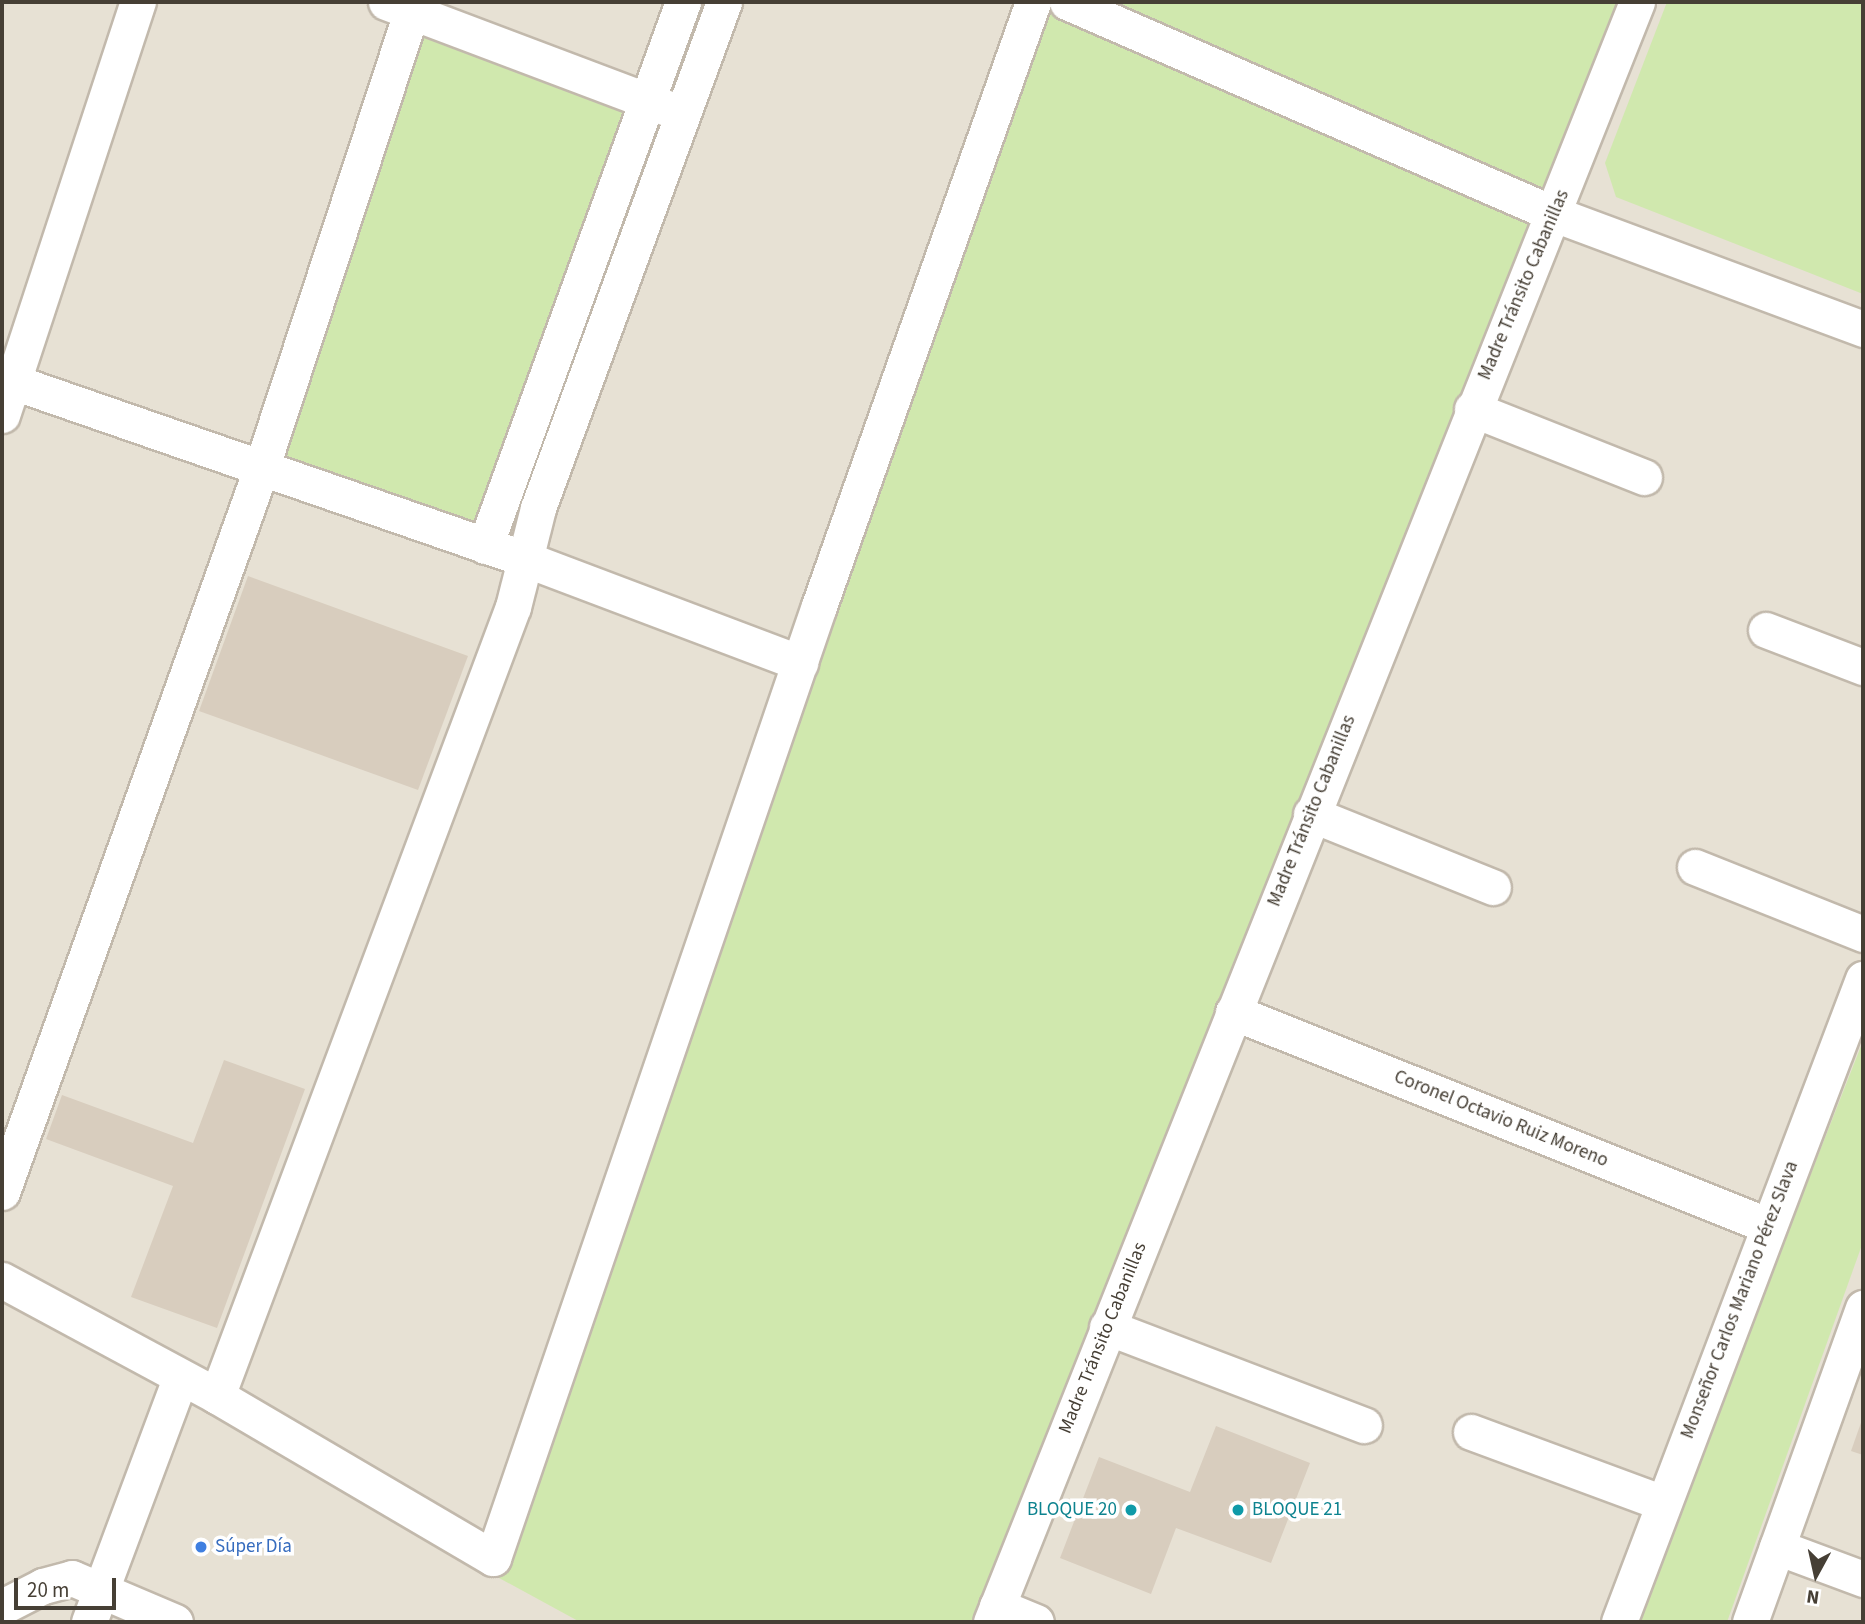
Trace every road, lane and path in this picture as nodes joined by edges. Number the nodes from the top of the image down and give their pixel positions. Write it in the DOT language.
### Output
graph roads {
  1 [pos="138,2"];
  2 [pos="683,2"];
  3 [pos="724,2"];
  4 [pos="1032,2"];
  5 [pos="1067,2"];
  6 [pos="1637,2"];
  7 [pos="399,6"];
  8 [pos="647,101"];
  9 [pos="683,115"];
  10 [pos="1554,214"];
  11 [pos="1863,329"];
  12 [pos="8,380"];
  13 [pos="1472,409"];
  14 [pos="2,415"];
  15 [pos="261,468"];
  16 [pos="1644,477"];
  17 [pos="485,546"];
  18 [pos="528,560"];
  19 [pos="1766,630"];
  20 [pos="800,663"];
  21 [pos="1863,667"];
  22 [pos="1311,814"];
  23 [pos="1695,867"];
  24 [pos="1493,887"];
  25 [pos="1863,934"];
  26 [pos="1863,979"];
  27 [pos="1233,1012"];
  28 [pos="2,1192"];
  29 [pos="1769,1226"];
  30 [pos="2,1280"];
  31 [pos="1863,1308"];
  32 [pos="1107,1327"];
  33 [pos="180,1378"];
  34 [pos="217,1396"];
  35 [pos="1364,1425"];
  36 [pos="1471,1432"];
  37 [pos="1663,1503"];
  38 [pos="1777,1547"];
  39 [pos="1863,1579"];
  40 [pos="101,1588"];
  41 [pos="2,1607"];
  42 [pos="994,1614"];
  43 [pos="89,1622"];
  44 [pos="176,1622"];
  45 [pos="1036,1622"];
  46 [pos="1619,1622"];
  47 [pos="1750,1622"];
  1 -- 12 [label="street"];
  2 -- 8 [label="street"];
  3 -- 9 [label="street"];
  4 -- 20 [label="street"];
  5 -- 10 [label="street"];
  6 -- 10 [label="street, Madre Tránsito Cabanillas"];
  7 -- 8 [label="street"];
  7 -- 15 [label="street"];
  8 -- 9 [label="street"];
  8 -- 17 [label="street"];
  9 -- 18 [label="street"];
  10 -- 11 [label="street"];
  10 -- 13 [label="street, Madre Tránsito Cabanillas"];
  12 -- 14 [label="street"];
  12 -- 15 [label="street"];
  13 -- 16 [label="street"];
  13 -- 22 [label="street, Madre Tránsito Cabanillas"];
  15 -- 17 [label="street"];
  15 -- 28 [label="street"];
  17 -- 18 [label="street"];
  18 -- 20 [label="street"];
  18 -- 34 [label="street"];
  19 -- 21 [label="street"];
  20 -- 34 [label="street"];
  22 -- 24 [label="street"];
  22 -- 27 [label="street, Madre Tránsito Cabanillas"];
  23 -- 25 [label="street"];
  26 -- 29 [label="street, Monseñor Carlos Mariano Pérez Slava"];
  27 -- 29 [label="street, Coronel Octavio Ruiz Moreno"];
  27 -- 32 [label="street, Madre Tránsito Cabanillas"];
  29 -- 37 [label="street, Monseñor Carlos Mariano Pérez Slava"];
  30 -- 33 [label="street"];
  31 -- 38 [label="street"];
  32 -- 35 [label="street"];
  32 -- 42 [label="street, Madre Tránsito Cabanillas"];
  33 -- 34 [label="street"];
  33 -- 40 [label="street"];
  36 -- 37 [label="street"];
  37 -- 46 [label="street, Monseñor Carlos Mariano Pérez Slava"];
  38 -- 39 [label="street"];
  38 -- 47 [label="street"];
  40 -- 41 [label="street"];
  40 -- 43 [label="street"];
  40 -- 44 [label="street"];
  42 -- 45 [label="street"];
}
